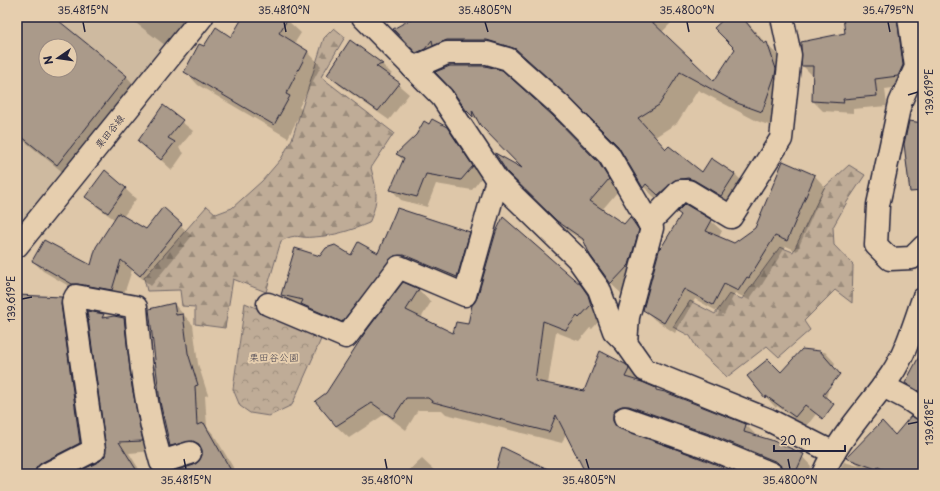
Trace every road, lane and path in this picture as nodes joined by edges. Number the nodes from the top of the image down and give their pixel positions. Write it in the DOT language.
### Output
graph roads {
  1 [pos="202,17"];
  2 [pos="363,17"];
  3 [pos="782,17"];
  4 [pos="908,17"];
  5 [pos="413,68"];
  6 [pos="497,180"];
  7 [pos="649,223"];
  8 [pos="17,246"];
  9 [pos="923,247"];
  10 [pos="923,298"];
  11 [pos="268,304"];
  12 [pos="626,342"];
  13 [pos="883,386"];
  14 [pos="923,410"];
  15 [pos="625,418"];
  16 [pos="190,453"];
  17 [pos="834,453"];
  18 [pos="47,474"];
  19 [pos="772,474"];
  20 [pos="823,474"];
  1 -- 8 [label="street, 栗田谷線"];
  2 -- 5 [label="street"];
  3 -- 7 [label="street"];
  4 -- 9 [label="street"];
  5 -- 6 [label="street"];
  5 -- 7 [label="street"];
  6 -- 11 [label="street"];
  6 -- 12 [label="street"];
  7 -- 12 [label="street"];
  10 -- 13 [label="street"];
  12 -- 17 [label="street"];
  13 -- 14 [label="street"];
  13 -- 17 [label="street"];
  15 -- 19 [label="street"];
  16 -- 18 [label="street"];
  17 -- 20 [label="street"];
}
